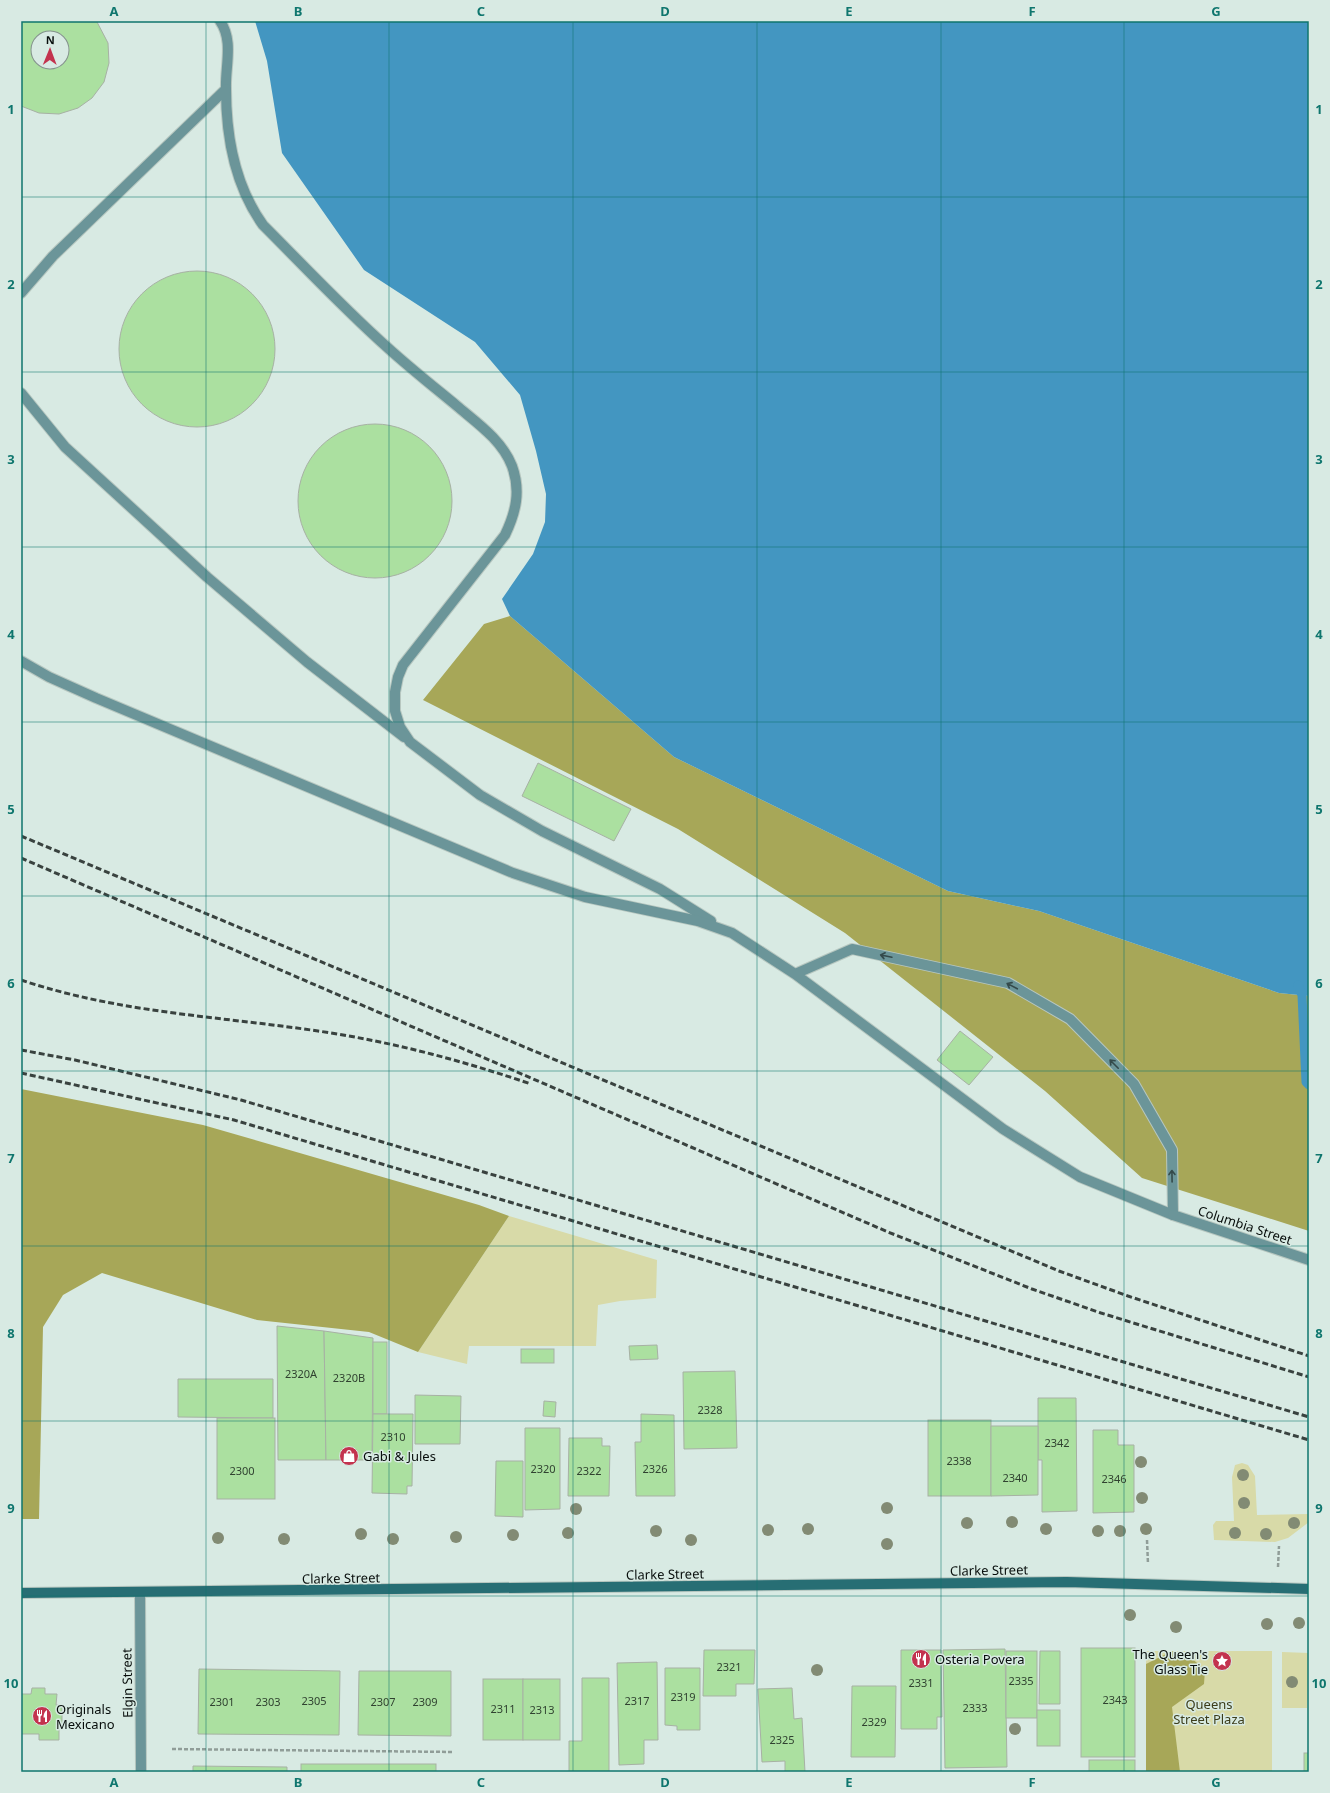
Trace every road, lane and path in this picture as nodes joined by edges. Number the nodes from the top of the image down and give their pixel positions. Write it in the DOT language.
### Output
graph roads {
  1 [pos="220,21"];
  2 [pos="226,89"];
  3 [pos="21,293"];
  4 [pos="21,393"];
  5 [pos="21,661"];
  6 [pos="410,742"];
  7 [pos="732,933"];
  8 [pos="795,974"];
  9 [pos="1173,1215"];
  10 [pos="1309,1260"];
  11 [pos="1309,1589"];
  12 [pos="140,1593"];
  13 [pos="21,1594"];
  14 [pos="172,1749"];
  15 [pos="454,1752"];
  16 [pos="141,1772"];
  1 -- 2 [label="street"];
  2 -- 3 [label="street"];
  2 -- 6 [label="street"];
  4 -- 6 [label="street"];
  5 -- 7 [label="street"];
  6 -- 7 [label="street"];
  7 -- 8 [label="street, Columbia Street"];
  8 -- 9 [label="street, Columbia Street"];
  9 -- 8 [label="street, one-way"];
  9 -- 10 [label="street, Columbia Street"];
  11 -- 12 [label="main road, Clarke Street"];
  12 -- 13 [label="main road, Clarke Street"];
  12 -- 16 [label="street, Elgin Street"];
  14 -- 15 [label="path"];
}
